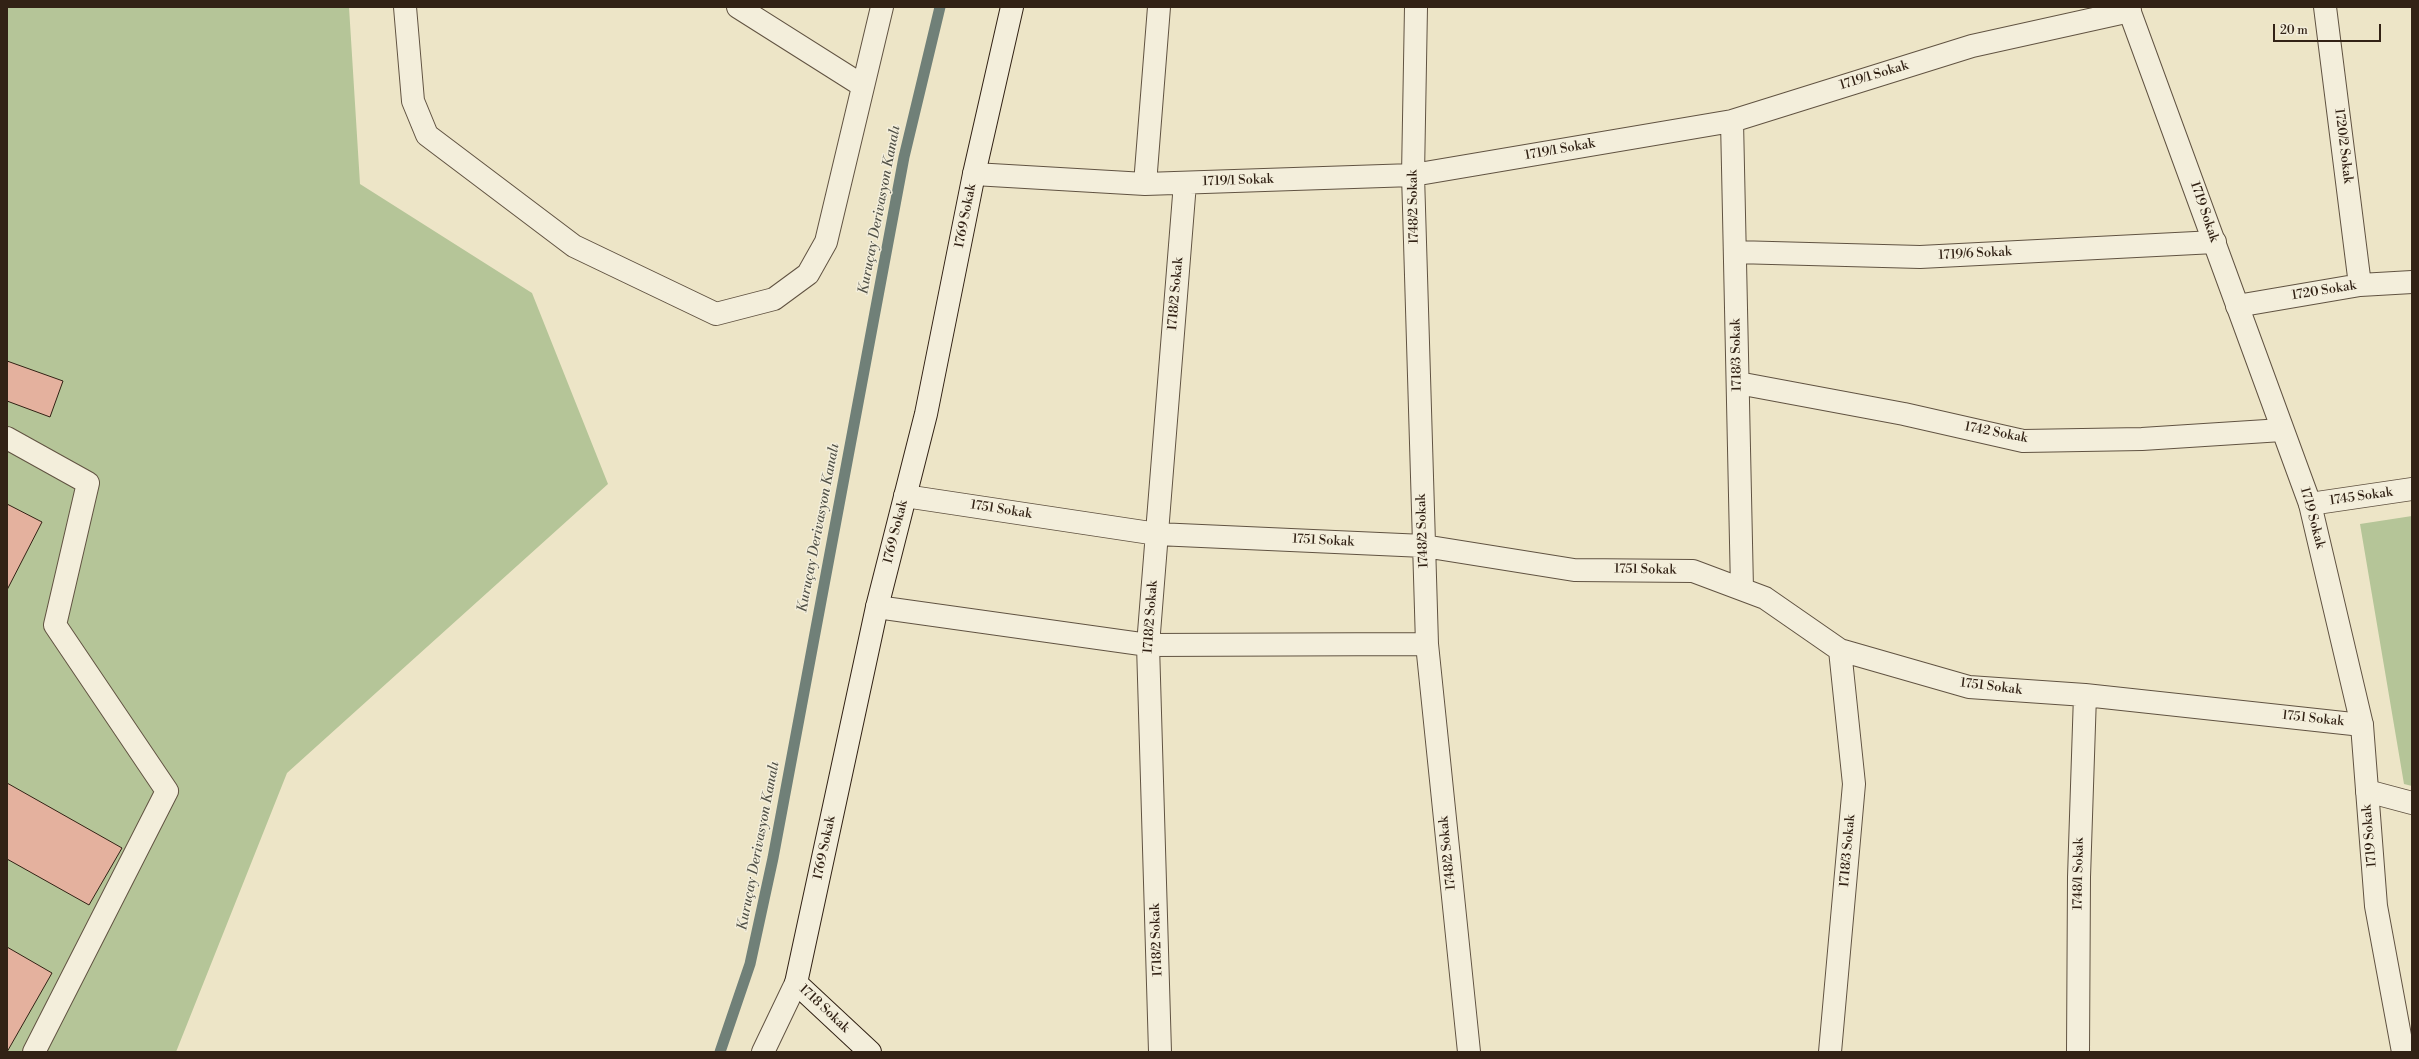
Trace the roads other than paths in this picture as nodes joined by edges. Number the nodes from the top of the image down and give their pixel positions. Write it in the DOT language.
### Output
graph roads {
  1 [pos="405,7"];
  2 [pos="738,7"];
  3 [pos="882,7"];
  4 [pos="1012,7"];
  5 [pos="1159,7"];
  6 [pos="1416,7"];
  7 [pos="2325,7"];
  8 [pos="2129,9"];
  9 [pos="863,86"];
  10 [pos="1732,121"];
  11 [pos="974,174"];
  12 [pos="1413,175"];
  13 [pos="1185,182"];
  14 [pos="1145,184"];
  15 [pos="2215,242"];
  16 [pos="1735,252"];
  17 [pos="2412,282"];
  18 [pos="2360,285"];
  19 [pos="2237,306"];
  20 [pos="1738,383"];
  21 [pos="2282,430"];
  22 [pos="7,438"];
  23 [pos="2412,489"];
  24 [pos="905,496"];
  25 [pos="2310,504"];
  26 [pos="1157,534"];
  27 [pos="1424,546"];
  28 [pos="1742,589"];
  29 [pos="877,607"];
  30 [pos="1427,644"];
  31 [pos="1148,645"];
  32 [pos="1840,650"];
  33 [pos="2085,695"];
  34 [pos="2362,725"];
  35 [pos="2367,791"];
  36 [pos="2412,803"];
  37 [pos="796,983"];
  38 [pos="34,1052"];
  39 [pos="763,1052"];
  40 [pos="870,1052"];
  41 [pos="1160,1052"];
  42 [pos="1469,1052"];
  43 [pos="1830,1052"];
  44 [pos="2078,1052"];
  45 [pos="2403,1052"];
  1 -- 9 [label="street"];
  2 -- 9 [label="street"];
  3 -- 9 [label="street"];
  4 -- 11 [label="street, 1769 Sokak"];
  5 -- 14 [label="street"];
  6 -- 12 [label="street, 1748/2 Sokak"];
  7 -- 18 [label="street, 1720/2 Sokak"];
  8 -- 10 [label="street, 1719/1 Sokak"];
  8 -- 15 [label="street, 1719 Sokak"];
  10 -- 12 [label="street, 1719/1 Sokak"];
  10 -- 16 [label="street, 1718/3 Sokak"];
  11 -- 14 [label="street, 1719/1 Sokak"];
  11 -- 24 [label="street, 1769 Sokak"];
  12 -- 13 [label="street, 1719/1 Sokak"];
  12 -- 27 [label="street, 1748/2 Sokak"];
  13 -- 14 [label="street, 1719/1 Sokak"];
  13 -- 26 [label="street, 1718/2 Sokak"];
  15 -- 16 [label="street, 1719/6 Sokak"];
  15 -- 19 [label="street, 1719 Sokak"];
  16 -- 20 [label="street, 1718/3 Sokak"];
  17 -- 18 [label="street, 1720 Sokak"];
  18 -- 19 [label="street, 1720 Sokak"];
  19 -- 21 [label="street, 1719 Sokak"];
  20 -- 21 [label="street, 1742 Sokak"];
  20 -- 28 [label="street, 1718/3 Sokak"];
  21 -- 25 [label="street, 1719 Sokak"];
  22 -- 38 [label="street"];
  23 -- 25 [label="street, 1745 Sokak"];
  24 -- 26 [label="street, 1751 Sokak"];
  24 -- 29 [label="street, 1769 Sokak"];
  25 -- 34 [label="street, 1719 Sokak"];
  26 -- 27 [label="street, 1751 Sokak"];
  26 -- 31 [label="street, 1718/2 Sokak"];
  27 -- 28 [label="street, 1751 Sokak"];
  27 -- 30 [label="street, 1748/2 Sokak"];
  28 -- 32 [label="street, 1751 Sokak"];
  29 -- 31 [label="street"];
  29 -- 37 [label="street, 1769 Sokak"];
  30 -- 31 [label="street"];
  30 -- 42 [label="street, 1748/2 Sokak"];
  31 -- 41 [label="street, 1718/2 Sokak"];
  32 -- 33 [label="street, 1751 Sokak"];
  32 -- 43 [label="street, 1718/3 Sokak"];
  33 -- 34 [label="street, 1751 Sokak"];
  33 -- 44 [label="street, 1748/1 Sokak"];
  34 -- 35 [label="street, 1719 Sokak"];
  35 -- 36 [label="street"];
  35 -- 45 [label="street, 1719 Sokak"];
  37 -- 39 [label="street, 1769 Sokak"];
  37 -- 40 [label="street, 1718 Sokak"];
}
